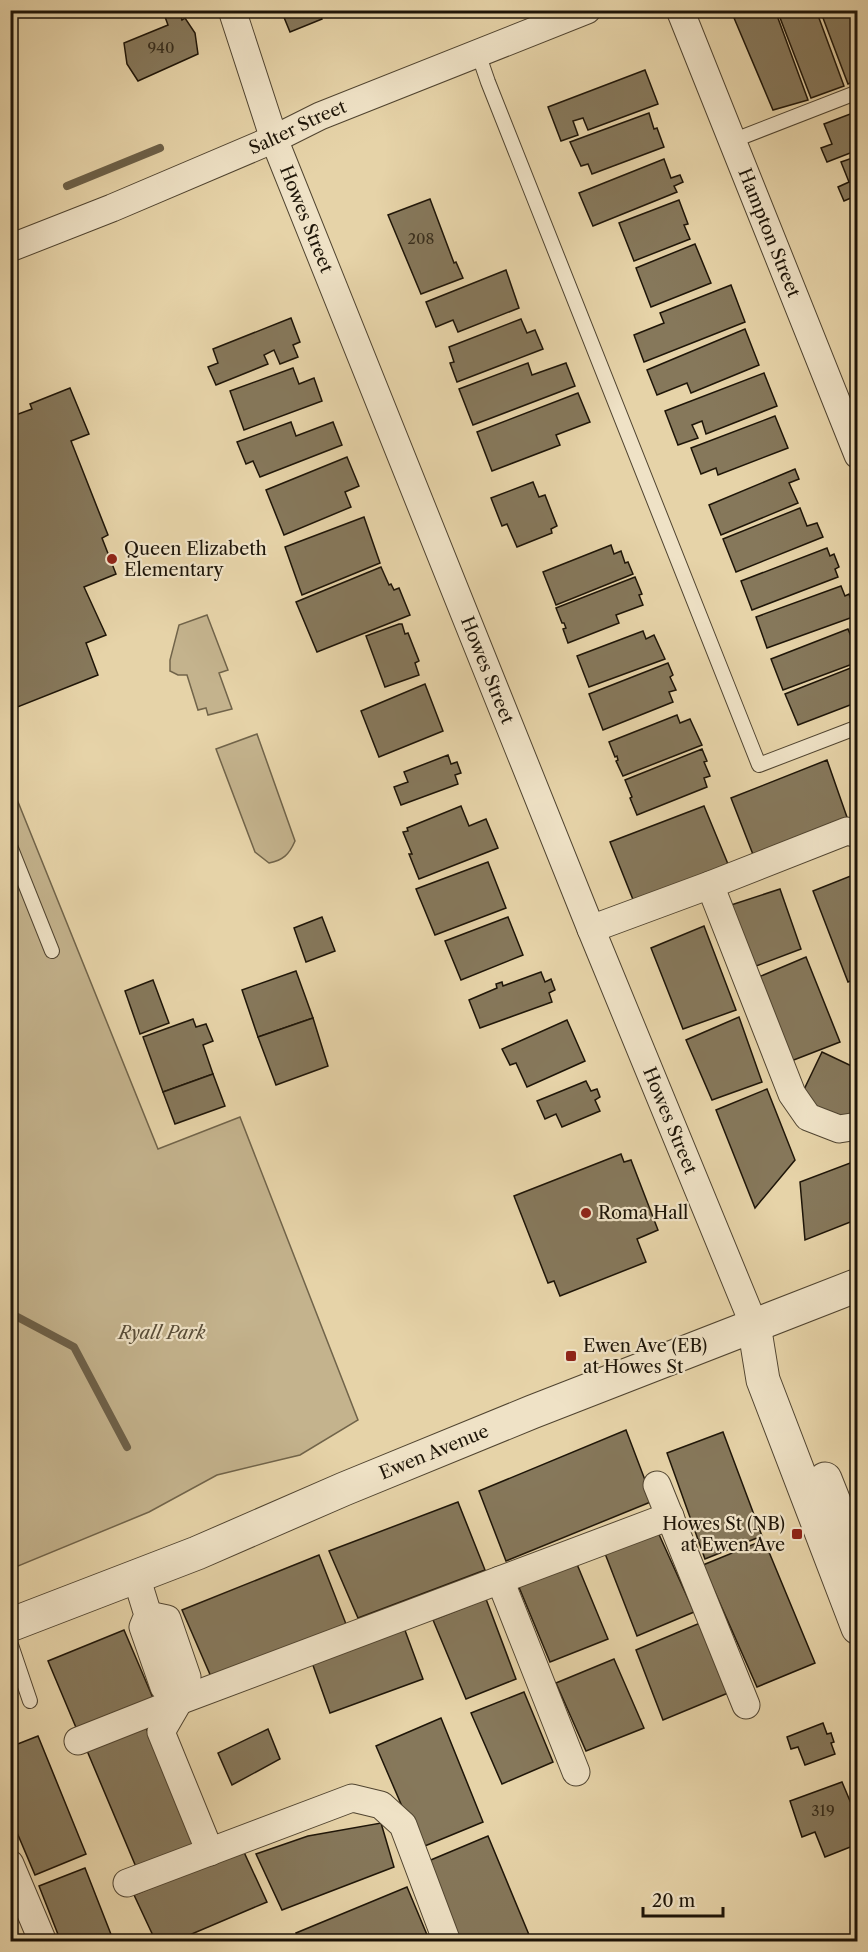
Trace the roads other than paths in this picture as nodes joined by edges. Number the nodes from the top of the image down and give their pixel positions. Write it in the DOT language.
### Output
graph roads {
  1 [pos="232,10"];
  2 [pos="587,10"];
  3 [pos="680,10"];
  4 [pos="478,53"];
  5 [pos="858,92"];
  6 [pos="274,138"];
  7 [pos="732,141"];
  8 [pos="10,248"];
  9 [pos="858,455"];
  10 [pos="858,727"];
  11 [pos="858,834"];
  12 [pos="10,846"];
  13 [pos="710,885"];
  14 [pos="591,929"];
  15 [pos="52,951"];
  16 [pos="858,1126"];
  17 [pos="858,1285"];
  18 [pos="754,1325"];
  19 [pos="657,1485"];
  20 [pos="670,1516"];
  21 [pos="858,1562"];
  22 [pos="136,1576"];
  23 [pos="500,1580"];
  24 [pos="10,1625"];
  25 [pos="858,1628"];
  26 [pos="10,1642"];
  27 [pos="181,1697"];
  28 [pos="30,1701"];
  29 [pos="746,1705"];
  30 [pos="78,1741"];
  31 [pos="576,1772"];
  32 [pos="210,1852"];
  33 [pos="10,1864"];
  34 [pos="127,1883"];
  35 [pos="43,1941"];
  36 [pos="447,1941"];
  1 -- 6 [label="street, Howes Street"];
  2 -- 4 [label="street, Salter Street"];
  3 -- 7 [label="street, Hampton Street"];
  4 -- 6 [label="street, Salter Street"];
  4 -- 10 [label="lane"];
  5 -- 7 [label="lane"];
  6 -- 8 [label="street, Salter Street"];
  6 -- 14 [label="street, Howes Street"];
  7 -- 9 [label="street, Hampton Street"];
  11 -- 13 [label="street"];
  12 -- 15 [label="lane"];
  13 -- 14 [label="street"];
  13 -- 16 [label="street"];
  14 -- 18 [label="street, Howes Street"];
  17 -- 18 [label="street, Ewen Avenue"];
  18 -- 21 [label="street, Howes Street"];
  18 -- 22 [label="street, Ewen Avenue"];
  18 -- 25 [label="street, Howes Street"];
  19 -- 20 [label="street"];
  20 -- 23 [label="street"];
  20 -- 29 [label="street"];
  22 -- 24 [label="street, Ewen Avenue"];
  22 -- 27 [label="street"];
  23 -- 27 [label="street"];
  23 -- 31 [label="street"];
  26 -- 28 [label="lane"];
  27 -- 30 [label="street"];
  27 -- 32 [label="street"];
  32 -- 34 [label="street"];
  32 -- 36 [label="street"];
  33 -- 35 [label="street"];
}
